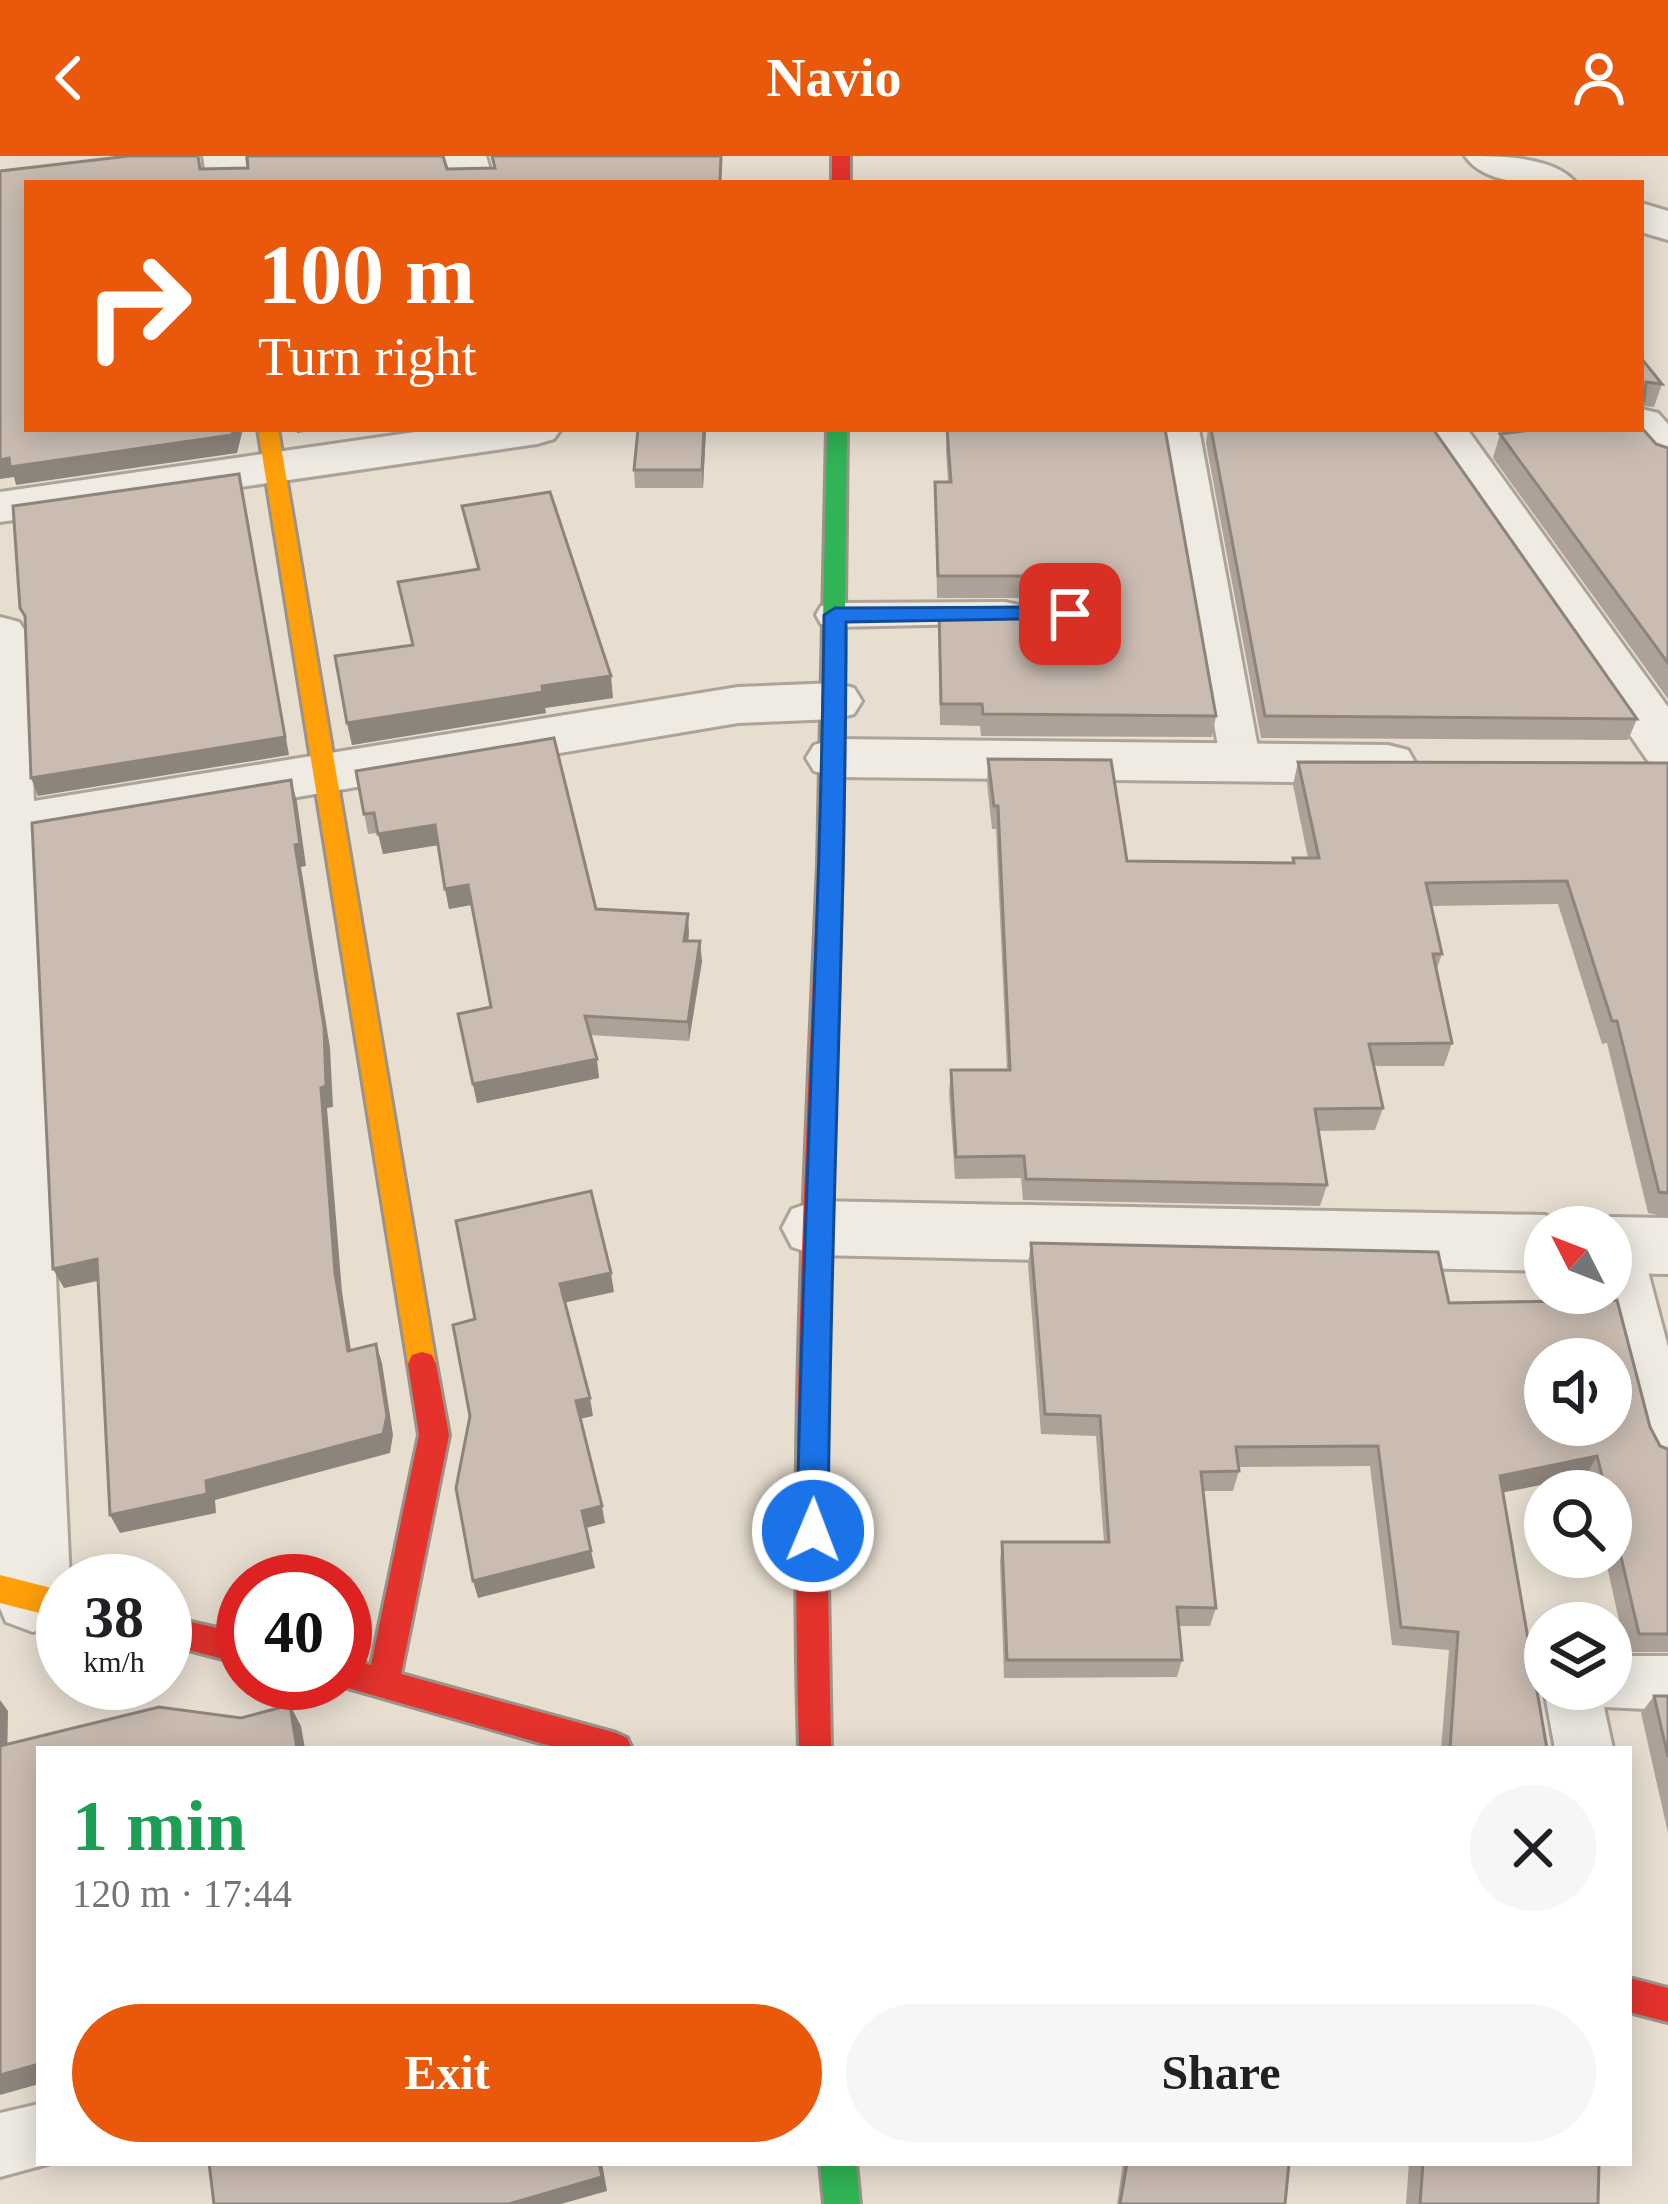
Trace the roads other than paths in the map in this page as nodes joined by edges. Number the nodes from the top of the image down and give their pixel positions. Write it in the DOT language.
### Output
graph roads {
  1 [pos="1486,156"];
  2 [pos="1548,180"];
  3 [pos="1644,426"];
  4 [pos="495,432"];
  5 [pos="837,432"];
  6 [pos="1182,432"];
  7 [pos="1465,437"];
  8 [pos="272,448"];
  9 [pos="1668,454"];
  10 [pos="0,507"];
  11 [pos="1046,614"];
  12 [pos="835,615"];
  13 [pos="0,634"];
  14 [pos="835,701"];
  15 [pos="834,758"];
  16 [pos="1652,758"];
  17 [pos="1241,764"];
  18 [pos="1431,764"];
  19 [pos="327,772"];
  20 [pos="4,826"];
  21 [pos="816,1228"];
  22 [pos="1524,1243"];
  23 [pos="1632,1245"];
  24 [pos="1668,1445"];
  25 [pos="32,1597"];
  26 [pos="372,1680"];
  27 [pos="383,1683"];
  28 [pos="1632,1683"];
  29 [pos="1668,1683"];
  30 [pos="1576,1710"];
  31 [pos="605,1746"];
  32 [pos="815,1746"];
  33 [pos="1583,1746"];
  34 [pos="36,2137"];
  35 [pos="0,2145"];
  36 [pos="838,2166"];
  37 [pos="842,2204"];
  1 -- 2 [label="street"];
  3 -- 9 [label="street"];
  4 -- 8 [label="street"];
  5 -- 12 [label="street"];
  6 -- 17 [label="lane"];
  7 -- 16 [label="street"];
  8 -- 10 [label="street"];
  8 -- 19 [label="street"];
  11 -- 12 [label="lane"];
  12 -- 14 [label="street"];
  13 -- 20 [label="street"];
  14 -- 15 [label="street"];
  14 -- 19 [label="street"];
  15 -- 17 [label="street"];
  15 -- 21 [label="street"];
  17 -- 18 [label="street"];
  19 -- 20 [label="street"];
  19 -- 27 [label="street"];
  20 -- 25 [label="street"];
  21 -- 22 [label="street"];
  21 -- 32 [label="street"];
  23 -- 24 [label="lane"];
  26 -- 27 [label="street"];
  27 -- 31 [label="street"];
  28 -- 29 [label="lane"];
  30 -- 33 [label="lane"];
  34 -- 35 [label="lane"];
  36 -- 37 [label="street"];
}
